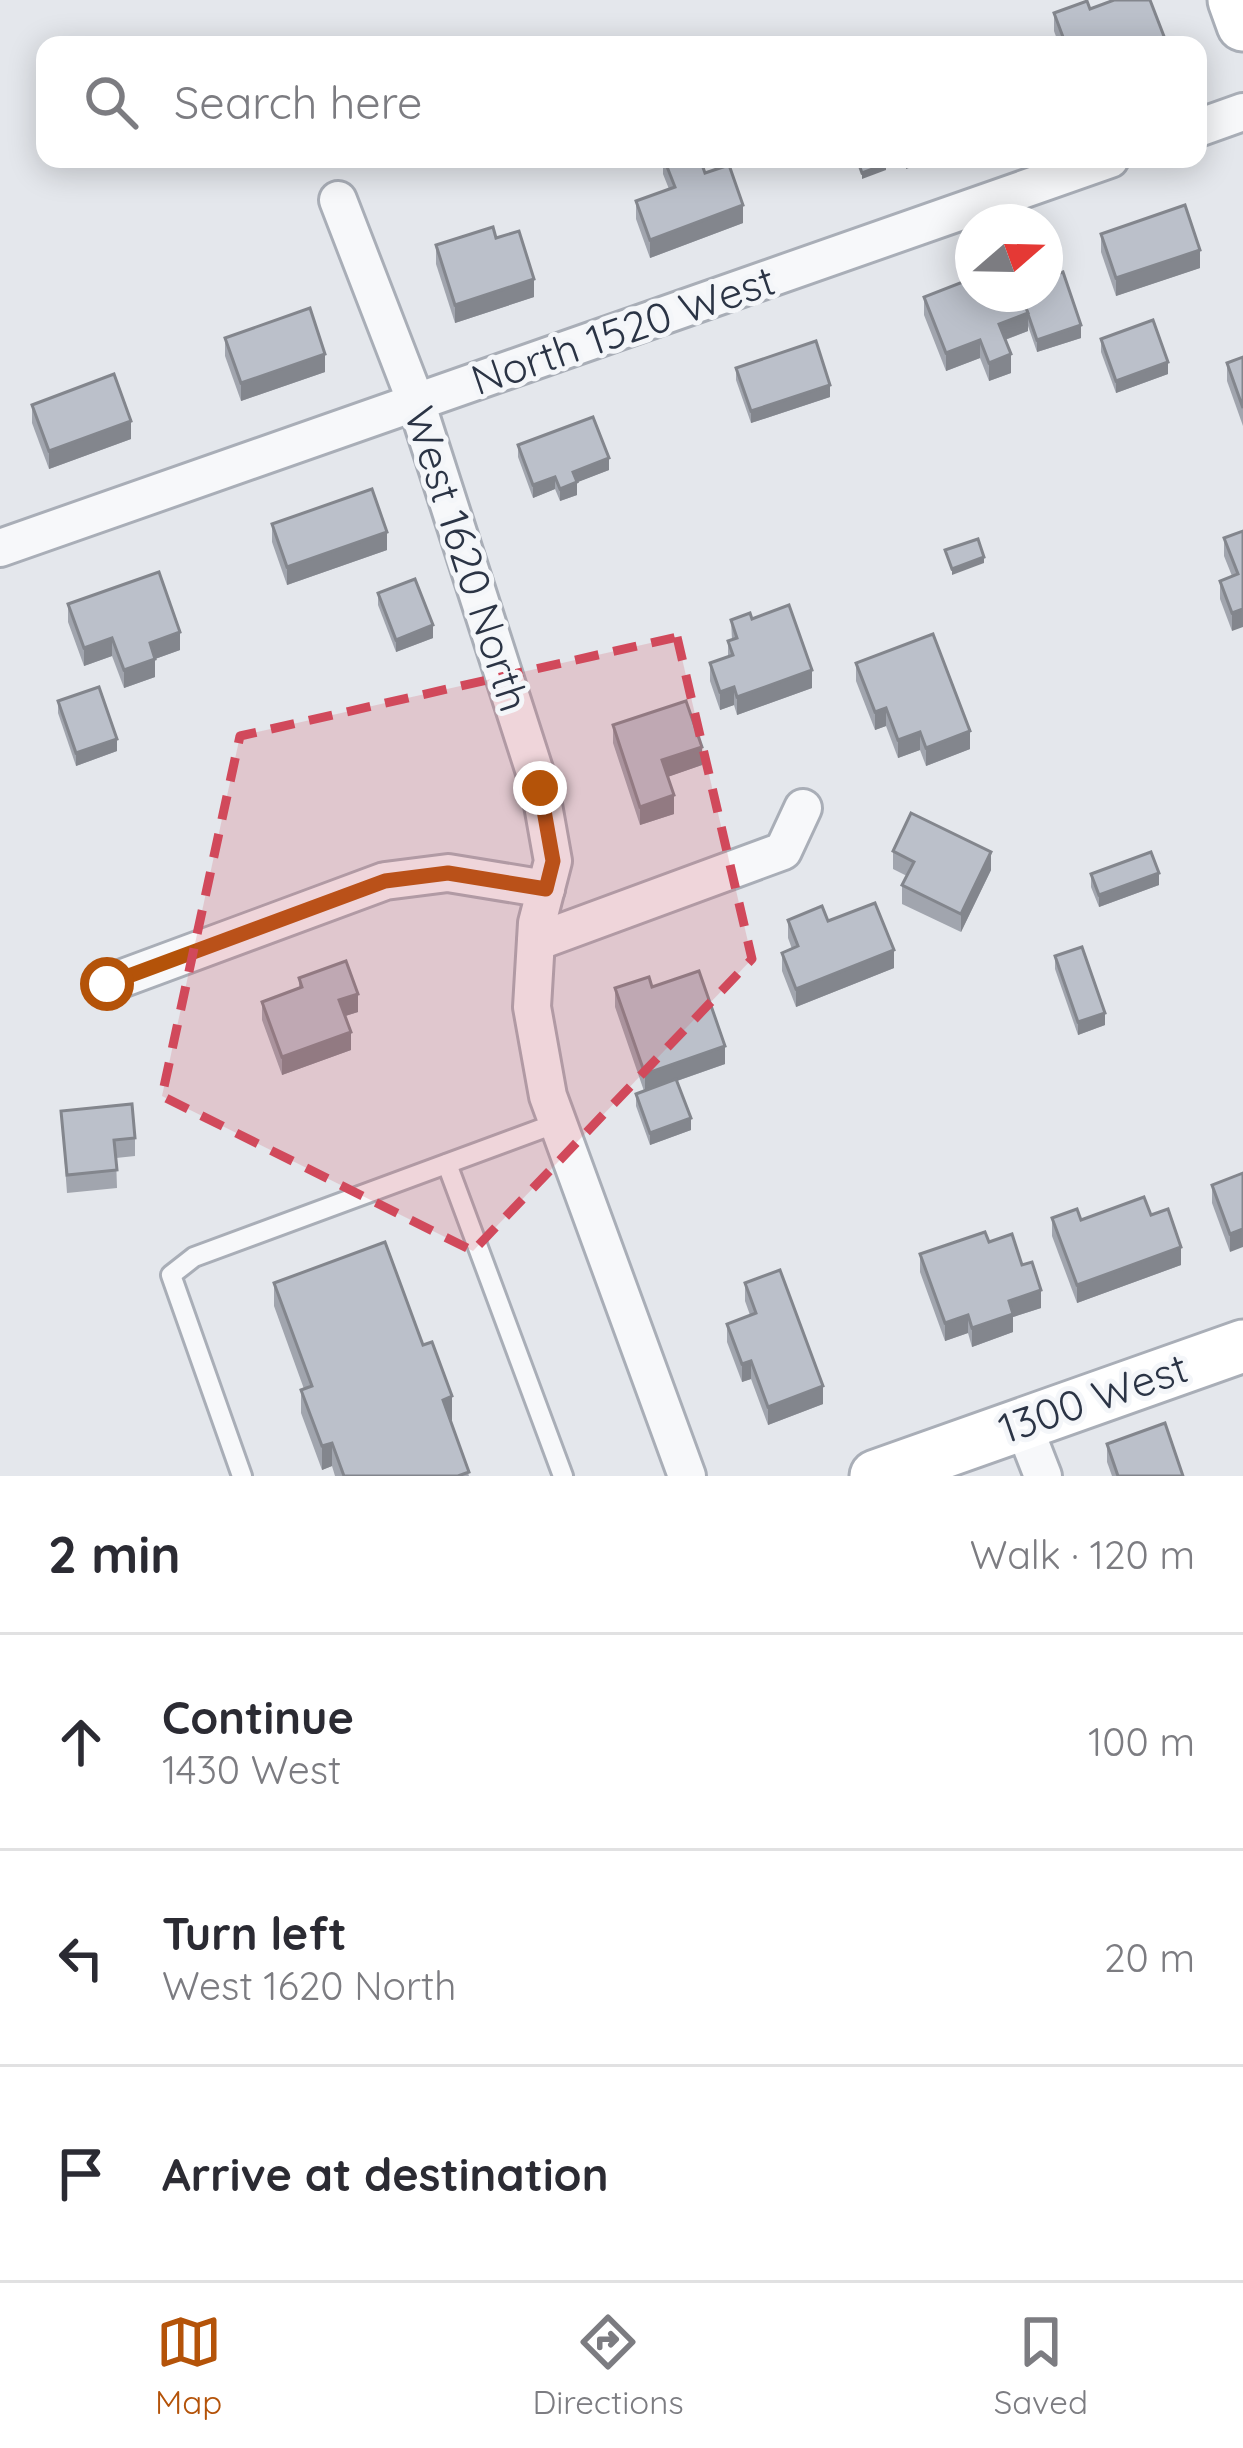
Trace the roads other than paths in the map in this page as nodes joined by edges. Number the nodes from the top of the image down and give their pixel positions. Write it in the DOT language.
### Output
graph roads {
  1 [pos="1234,0"];
  2 [pos="1243,25"];
  3 [pos="1243,112"];
  4 [pos="1207,125"];
  5 [pos="1084,168"];
  6 [pos="338,200"];
  7 [pos="416,402"];
  8 [pos="0,548"];
  9 [pos="803,808"];
  10 [pos="546,889"];
  11 [pos="536,942"];
  12 [pos="107,984"];
  13 [pos="557,1123"];
  14 [pos="447,1164"];
  15 [pos="1243,1346"];
  16 [pos="1022,1423"];
  17 [pos="242,1476"];
  18 [pos="563,1476"];
  19 [pos="687,1476"];
  20 [pos="876,1476"];
  21 [pos="1043,1476"];
  1 -- 2 [label="street"];
  3 -- 4 [label="street"];
  5 -- 7 [label="street, North 1520 West"];
  6 -- 7 [label="street, West 1620 North"];
  7 -- 8 [label="street, North 1520 West"];
  7 -- 10 [label="street, West 1620 North"];
  9 -- 11 [label="street"];
  10 -- 11 [label="street, West 1620 North"];
  10 -- 12 [label="street"];
  11 -- 13 [label="street, West 1620 North"];
  13 -- 14 [label="lane"];
  13 -- 19 [label="street, West 1620 North"];
  14 -- 17 [label="lane"];
  14 -- 18 [label="lane"];
  15 -- 16 [label="street, 1300 West"];
  16 -- 20 [label="street, 1300 West"];
  16 -- 21 [label="street"];
}
